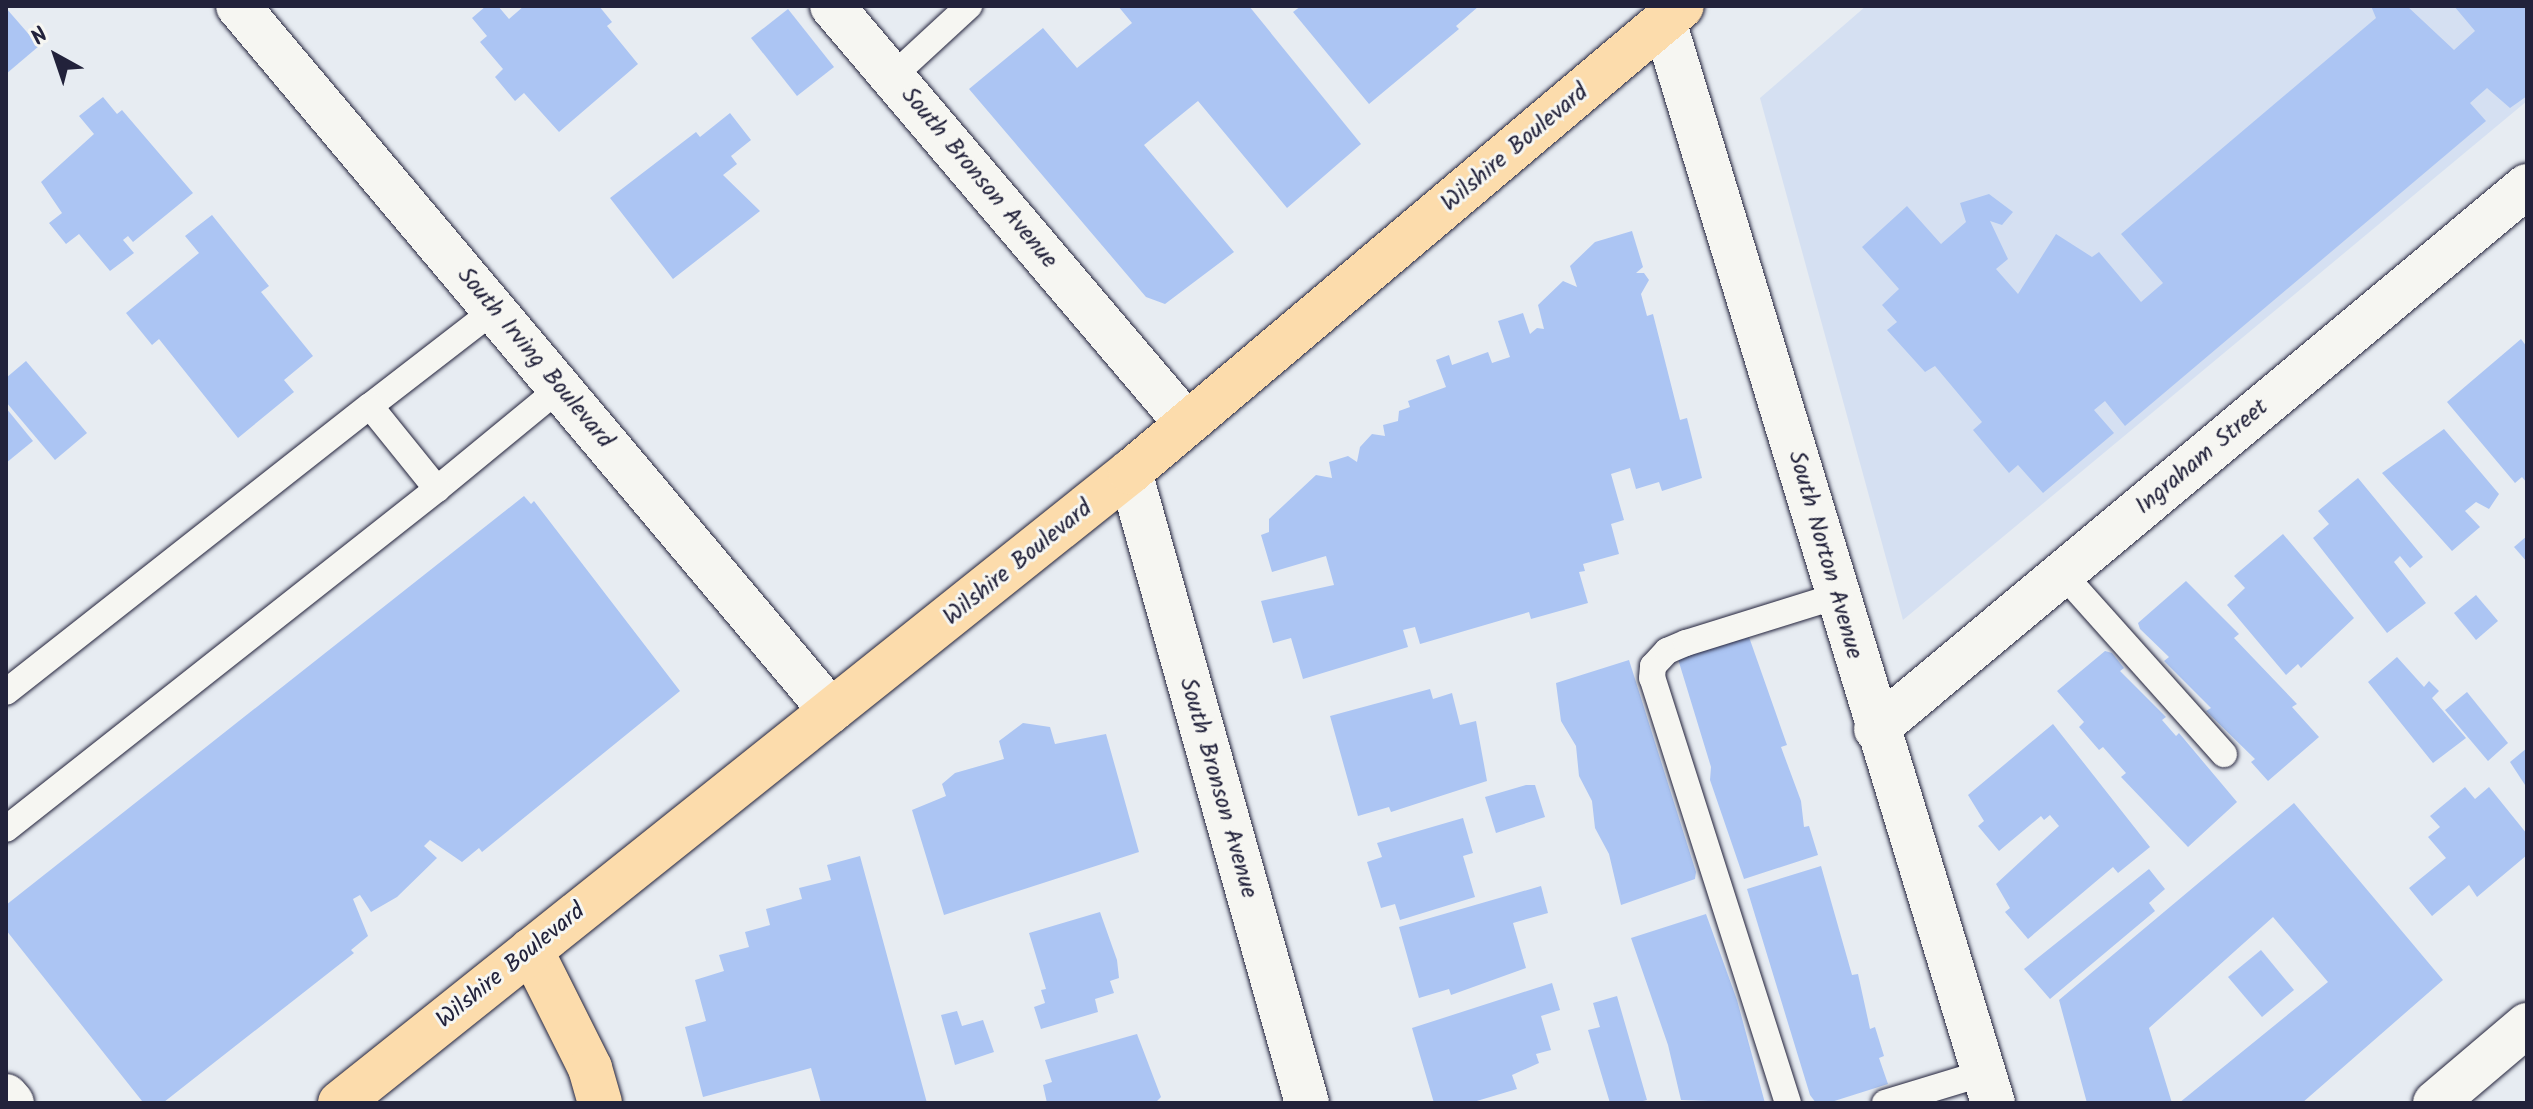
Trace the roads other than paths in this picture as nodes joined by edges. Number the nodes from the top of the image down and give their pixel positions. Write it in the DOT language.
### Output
graph roads {
  1 [pos="238,6"];
  2 [pos="832,6"];
  3 [pos="969,6"];
  4 [pos="1669,11"];
  5 [pos="892,77"];
  6 [pos="2527,186"];
  7 [pos="494,310"];
  8 [pos="560,388"];
  9 [pos="370,406"];
  10 [pos="1187,424"];
  11 [pos="1130,472"];
  12 [pos="437,489"];
  13 [pos="2062,573"];
  14 [pos="1837,596"];
  15 [pos="6,692"];
  16 [pos="831,711"];
  17 [pos="1876,729"];
  18 [pos="2224,754"];
  19 [pos="6,829"];
  20 [pos="531,950"];
  21 [pos="2527,1025"];
  22 [pos="1988,1088"];
  23 [pos="6,1096"];
  24 [pos="12,1103"];
  25 [pos="340,1103"];
  26 [pos="600,1103"];
  27 [pos="1307,1103"];
  28 [pos="1788,1103"];
  29 [pos="1885,1103"];
  30 [pos="2435,1103"];
  1 -- 7 [label="street, South Irving Boulevard"];
  2 -- 5 [label="street, South Bronson Avenue"];
  3 -- 5 [label="lane"];
  4 -- 10 [label="main road, Wilshire Boulevard"];
  4 -- 14 [label="street, South Norton Avenue"];
  5 -- 10 [label="street, South Bronson Avenue"];
  6 -- 13 [label="street, Ingraham Street"];
  7 -- 8 [label="street, South Irving Boulevard"];
  7 -- 9 [label="lane"];
  8 -- 12 [label="lane"];
  8 -- 16 [label="street, South Irving Boulevard"];
  9 -- 12 [label="lane"];
  9 -- 15 [label="lane"];
  10 -- 11 [label="main road, Wilshire Boulevard"];
  11 -- 16 [label="main road, Wilshire Boulevard"];
  11 -- 27 [label="street, South Bronson Avenue"];
  12 -- 19 [label="lane"];
  13 -- 17 [label="street, Ingraham Street"];
  13 -- 18 [label="lane"];
  14 -- 17 [label="street, South Norton Avenue"];
  14 -- 28 [label="lane"];
  16 -- 20 [label="main road, Wilshire Boulevard"];
  17 -- 22 [label="street, South Norton Avenue"];
  20 -- 25 [label="main road, Wilshire Boulevard"];
  20 -- 26 [label="main road"];
  21 -- 30 [label="street"];
  22 -- 29 [label="lane"];
  23 -- 24 [label="street"];
}
